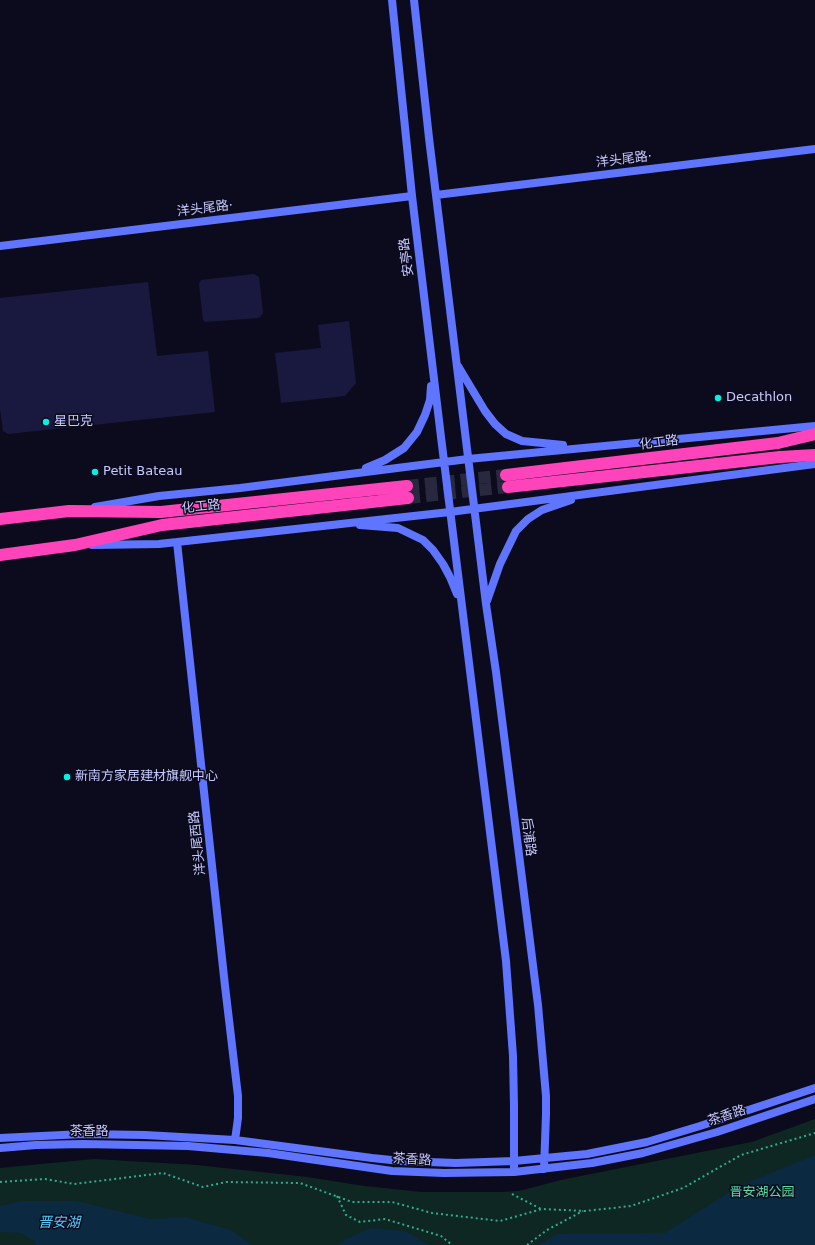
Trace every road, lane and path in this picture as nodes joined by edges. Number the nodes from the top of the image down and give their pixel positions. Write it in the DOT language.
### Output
graph roads {
  1 [pos="392,0"];
  2 [pos="414,0"];
  3 [pos="815,150"];
  4 [pos="436,195"];
  5 [pos="412,196"];
  6 [pos="0,246"];
  7 [pos="456,363"];
  8 [pos="432,366"];
  9 [pos="815,426"];
  10 [pos="815,434"];
  11 [pos="580,447"];
  12 [pos="468,459"];
  13 [pos="444,462"];
  14 [pos="814,462"];
  15 [pos="354,473"];
  16 [pos="506,475"];
  17 [pos="407,486"];
  18 [pos="508,487"];
  19 [pos="588,494"];
  20 [pos="408,498"];
  21 [pos="474,509"];
  22 [pos="70,511"];
  23 [pos="450,512"];
  24 [pos="0,519"];
  25 [pos="339,524"];
  26 [pos="178,542"];
  27 [pos="75,545"];
  28 [pos="0,554"];
  29 [pos="486,604"];
  30 [pos="461,606"];
  31 [pos="815,1088"];
  32 [pos="815,1099"];
  33 [pos="815,1133"];
  34 [pos="0,1138"];
  35 [pos="235,1140"];
  36 [pos="0,1148"];
  37 [pos="544,1158"];
  38 [pos="514,1161"];
  39 [pos="544,1169"];
  40 [pos="514,1172"];
  41 [pos="0,1182"];
  42 [pos="512,1194"];
  43 [pos="337,1196"];
  44 [pos="542,1209"];
  45 [pos="584,1211"];
  46 [pos="452,1245"];
  47 [pos="527,1245"];
  1 -- 5 [label="main road, 安亭路"];
  2 -- 4 [label="main road"];
  3 -- 4 [label="main road, 洋头尾路·"];
  4 -- 7 [label="main road"];
  5 -- 6 [label="main road, 洋头尾路·"];
  5 -- 8 [label="main road, 安亭路"];
  7 -- 11 [label="main road"];
  7 -- 12 [label="main road"];
  8 -- 13 [label="main road, 安亭路"];
  8 -- 15 [label="main road"];
  9 -- 11 [label="main road"];
  10 -- 16 [label="highway, 化工路"];
  11 -- 12 [label="main road"];
  12 -- 13 [label="main road"];
  12 -- 21 [label="main road"];
  13 -- 15 [label="main road"];
  13 -- 23 [label="main road, 安亭路"];
  14 -- 18 [label="highway, 化工路"];
  14 -- 19 [label="main road"];
  15 -- 22 [label="main road"];
  17 -- 22 [label="highway, 化工路"];
  19 -- 21 [label="main road"];
  19 -- 29 [label="main road"];
  20 -- 27 [label="highway, 化工路"];
  21 -- 23 [label="main road"];
  21 -- 29 [label="main road, 后浦路"];
  22 -- 24 [label="highway, 化工路"];
  23 -- 25 [label="main road"];
  23 -- 30 [label="main road"];
  25 -- 26 [label="main road"];
  25 -- 30 [label="main road"];
  26 -- 27 [label="main road"];
  26 -- 35 [label="main road, 洋头尾西路"];
  27 -- 28 [label="highway, 化工路"];
  29 -- 37 [label="main road, 后浦路"];
  30 -- 38 [label="main road"];
  31 -- 37 [label="main road, 茶香路"];
  32 -- 39 [label="main road, 茶香路"];
  33 -- 45 [label="path"];
  34 -- 35 [label="main road, 茶香路"];
  35 -- 38 [label="main road, 茶香路"];
  36 -- 40 [label="main road, 茶香路"];
  37 -- 38 [label="main road, 茶香路"];
  37 -- 39 [label="main road, 后浦路"];
  38 -- 40 [label="main road"];
  39 -- 40 [label="main road, 茶香路"];
  41 -- 43 [label="path"];
  42 -- 44 [label="path"];
  43 -- 44 [label="path"];
  43 -- 46 [label="path"];
  44 -- 45 [label="path"];
  45 -- 47 [label="path"];
}
